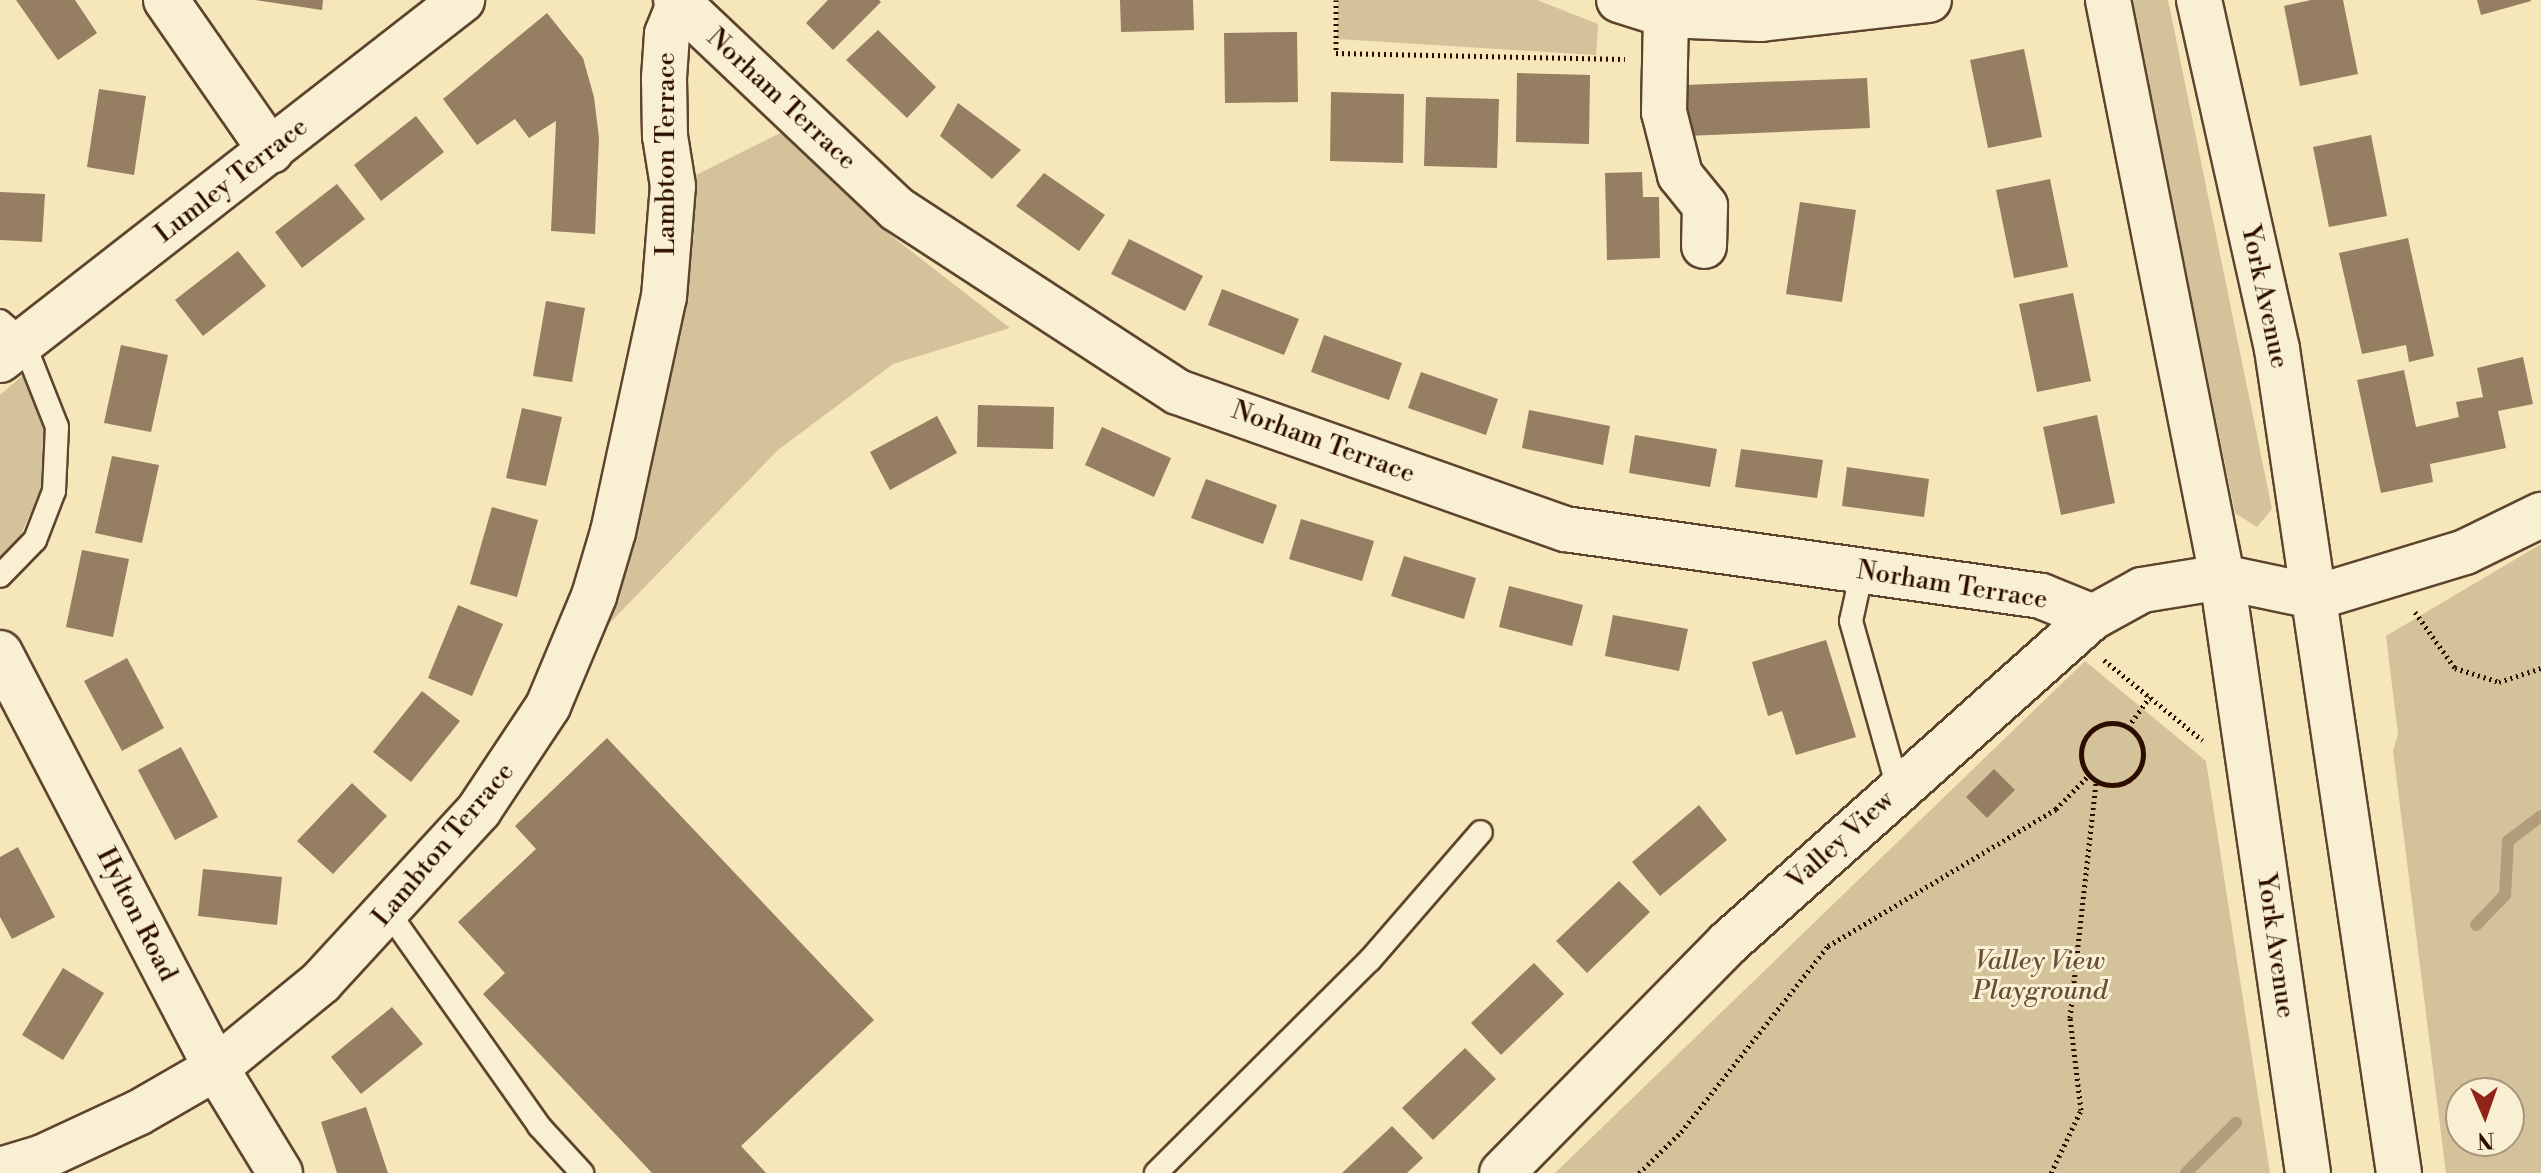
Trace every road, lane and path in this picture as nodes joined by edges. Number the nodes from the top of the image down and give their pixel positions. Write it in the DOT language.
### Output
graph roads {
  1 [pos="166,0"];
  2 [pos="462,0"];
  3 [pos="1336,0"];
  4 [pos="1619,0"];
  5 [pos="1929,0"];
  6 [pos="2108,0"];
  7 [pos="2199,0"];
  8 [pos="678,2"];
  9 [pos="1666,15"];
  10 [pos="1665,60"];
  11 [pos="271,151"];
  12 [pos="1704,246"];
  13 [pos="8,341"];
  14 [pos="2541,515"];
  15 [pos="1862,571"];
  16 [pos="0,576"];
  17 [pos="2222,577"];
  18 [pos="2392,578"];
  19 [pos="2317,597"];
  20 [pos="2083,625"];
  21 [pos="0,653"];
  22 [pos="2541,668"];
  23 [pos="2150,697"];
  24 [pos="2128,727"];
  25 [pos="2247,747"];
  26 [pos="2088,776"];
  27 [pos="2096,781"];
  28 [pos="1898,788"];
  29 [pos="1481,832"];
  30 [pos="389,913"];
  31 [pos="216,1068"];
  32 [pos="0,1170"];
  33 [pos="280,1173"];
  34 [pos="582,1173"];
  35 [pos="1156,1173"];
  36 [pos="1502,1173"];
  37 [pos="1639,1173"];
  38 [pos="2051,1173"];
  39 [pos="2308,1173"];
  40 [pos="2399,1173"];
  1 -- 11 [label="street"];
  2 -- 11 [label="street, Lumley Terrace"];
  3 -- 10 [label="path"];
  4 -- 9 [label="street"];
  5 -- 9 [label="street"];
  6 -- 17 [label="street, York Avenue"];
  7 -- 19 [label="street, York Avenue"];
  8 -- 15 [label="street, Norham Terrace"];
  8 -- 30 [label="street, Lambton Terrace"];
  9 -- 10 [label="street"];
  10 -- 12 [label="street"];
  11 -- 13 [label="street, Lumley Terrace"];
  13 -- 16 [label="lane"];
  14 -- 18 [label="street"];
  15 -- 20 [label="street, Norham Terrace"];
  15 -- 28 [label="lane"];
  17 -- 19 [label="street"];
  17 -- 20 [label="street, Valley View"];
  17 -- 25 [label="street, York Avenue"];
  18 -- 19 [label="street"];
  18 -- 22 [label="path"];
  19 -- 40 [label="street, York Avenue"];
  20 -- 23 [label="path"];
  20 -- 28 [label="street, Valley View"];
  21 -- 31 [label="street, Hylton Road"];
  23 -- 24 [label="path"];
  23 -- 25 [label="path"];
  24 -- 26 [label="path"];
  24 -- 27 [label="path"];
  25 -- 39 [label="street, York Avenue"];
  26 -- 27 [label="path"];
  26 -- 37 [label="path"];
  27 -- 38 [label="path"];
  28 -- 36 [label="street, Valley View"];
  29 -- 35 [label="lane"];
  30 -- 31 [label="street, Lambton Terrace"];
  30 -- 34 [label="lane"];
  31 -- 32 [label="street, Lambton Terrace"];
  31 -- 33 [label="street, Hylton Road"];
}
